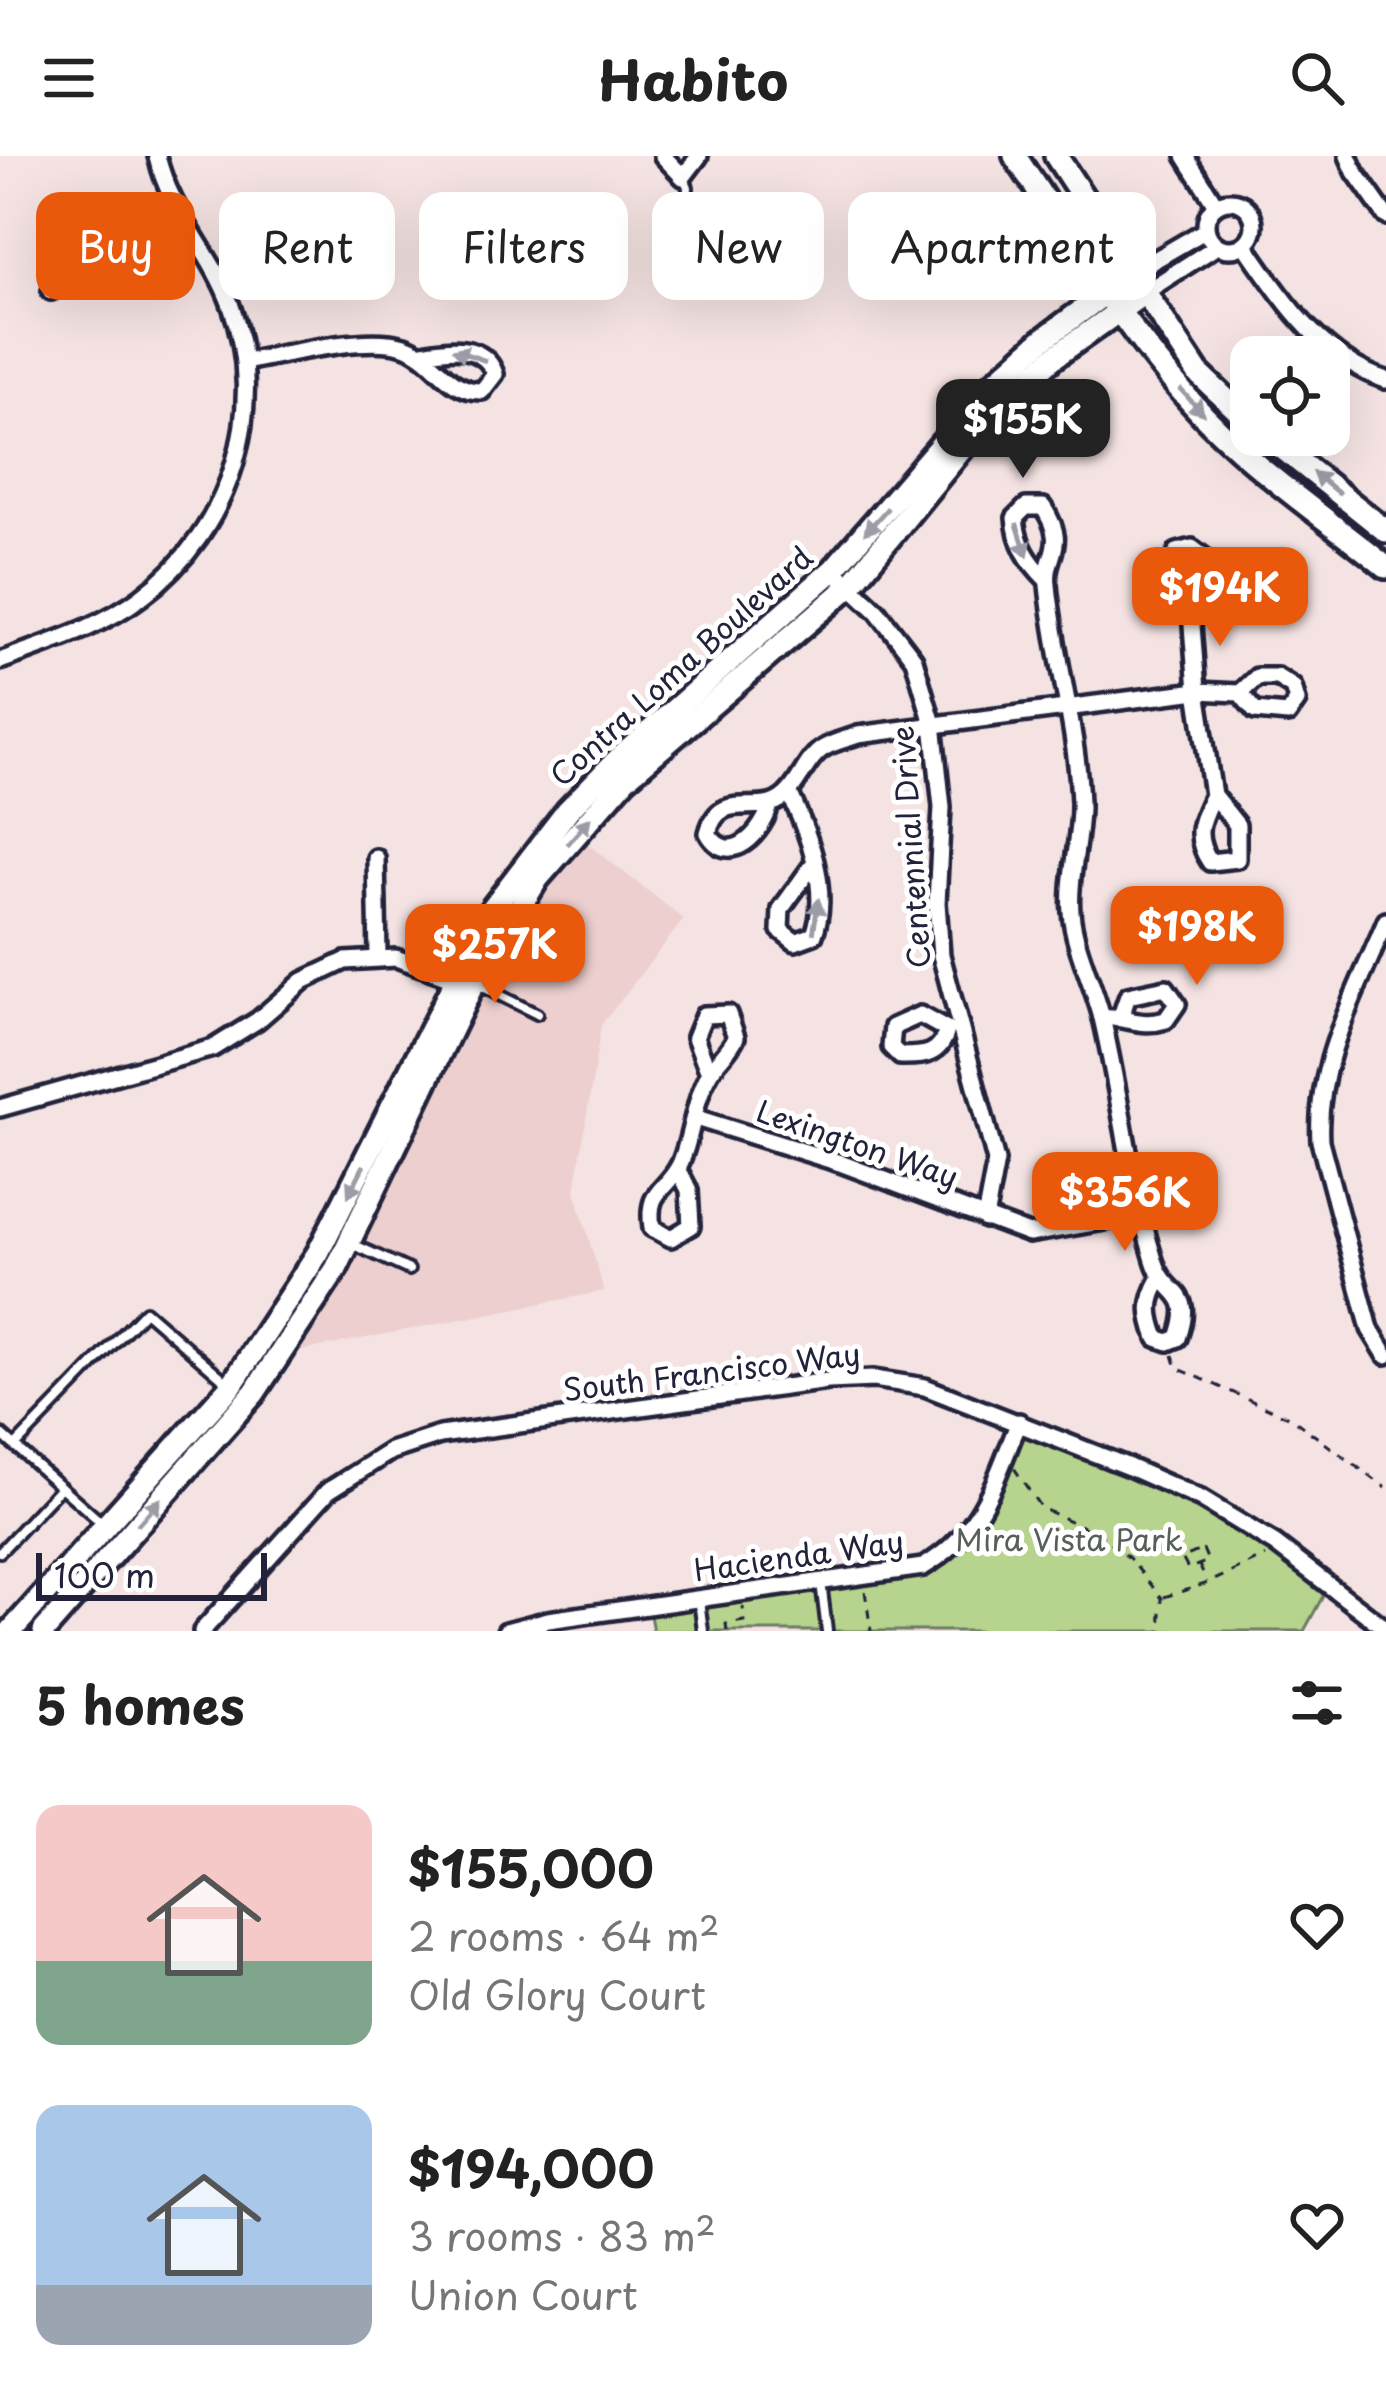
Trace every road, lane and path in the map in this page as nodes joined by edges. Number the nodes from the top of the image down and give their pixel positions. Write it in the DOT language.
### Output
graph roads {
  1 [pos="157,156"];
  2 [pos="663,156"];
  3 [pos="699,156"];
  4 [pos="1016,156"];
  5 [pos="1056,156"];
  6 [pos="1185,156"];
  7 [pos="1348,156"];
  8 [pos="683,177"];
  9 [pos="171,192"];
  10 [pos="688,192"];
  11 [pos="1080,192"];
  12 [pos="1216,205"];
  13 [pos="1386,216"];
  14 [pos="1206,230"];
  15 [pos="195,241"];
  16 [pos="1245,244"];
  17 [pos="1217,246"];
  18 [pos="1156,270"];
  19 [pos="1156,275"];
  20 [pos="1152,300"];
  21 [pos="1113,301"];
  22 [pos="423,353"];
  23 [pos="245,362"];
  24 [pos="1386,380"];
  25 [pos="1230,403"];
  26 [pos="1292,456"];
  27 [pos="1386,531"];
  28 [pos="1386,567"];
  29 [pos="833,570"];
  30 [pos="1046,578"];
  31 [pos="850,586"];
  32 [pos="1191,612"];
  33 [pos="0,661"];
  34 [pos="1197,691"];
  35 [pos="1240,693"];
  36 [pos="1071,709"];
  37 [pos="933,724"];
  38 [pos="789,792"];
  39 [pos="1213,795"];
  40 [pos="770,804"];
  41 [pos="376,858"];
  42 [pos="814,863"];
  43 [pos="1386,921"];
  44 [pos="378,956"];
  45 [pos="465,981"];
  46 [pos="537,1014"];
  47 [pos="1121,1016"];
  48 [pos="1102,1018"];
  49 [pos="709,1072"];
  50 [pos="0,1108"];
  51 [pos="696,1118"];
  52 [pos="678,1169"];
  53 [pos="1140,1215"];
  54 [pos="985,1219"];
  55 [pos="349,1242"];
  56 [pos="409,1270"];
  57 [pos="1160,1279"];
  58 [pos="1168,1342"];
  59 [pos="1386,1355"];
  60 [pos="231,1386"];
  61 [pos="1019,1422"];
  62 [pos="0,1433"];
  63 [pos="15,1447"];
  64 [pos="1002,1463"];
  65 [pos="61,1486"];
  66 [pos="1386,1488"];
  67 [pos="105,1526"];
  68 [pos="1275,1544"];
  69 [pos="0,1552"];
  70 [pos="1199,1565"];
  71 [pos="863,1575"];
  72 [pos="821,1581"];
  73 [pos="1208,1583"];
  74 [pos="740,1592"];
  75 [pos="699,1598"];
  76 [pos="1162,1598"];
  77 [pos="1386,1629"];
  78 [pos="11,1631"];
  79 [pos="44,1631"];
  80 [pos="202,1631"];
  81 [pos="506,1631"];
  82 [pos="704,1631"];
  83 [pos="727,1631"];
  84 [pos="827,1631"];
  85 [pos="871,1631"];
  86 [pos="1160,1631"];
  1 -- 9 [label="street"];
  2 -- 8 [label="street"];
  3 -- 8 [label="street"];
  4 -- 21 [label="main road"];
  5 -- 11 [label="main road"];
  6 -- 12 [label="street"];
  7 -- 13 [label="street"];
  8 -- 10 [label="lane"];
  12 -- 14 [label="street"];
  12 -- 16 [label="street"];
  14 -- 17 [label="street"];
  14 -- 18 [label="street"];
  15 -- 23 [label="street"];
  16 -- 17 [label="street"];
  16 -- 24 [label="street"];
  17 -- 19 [label="street"];
  20 -- 25 [label="main road"];
  21 -- 28 [label="main road, one-way"];
  21 -- 29 [label="main road, Contra Loma Boulevard, one-way"];
  21 -- 31 [label="main road, Contra Loma Boulevard"];
  22 -- 23 [label="street"];
  23 -- 33 [label="street"];
  27 -- 26 [label="main road, one-way"];
  29 -- 31 [label="street, Centennial Drive"];
  29 -- 45 [label="main road, Contra Loma Boulevard"];
  30 -- 36 [label="street"];
  31 -- 37 [label="street, Centennial Drive"];
  45 -- 31 [label="main road, Contra Loma Boulevard, one-way"];
  32 -- 34 [label="street"];
  34 -- 35 [label="street"];
  34 -- 36 [label="street"];
  34 -- 39 [label="street"];
  36 -- 37 [label="street"];
  36 -- 48 [label="street"];
  37 -- 38 [label="street"];
  37 -- 54 [label="street, Centennial Drive"];
  38 -- 40 [label="street"];
  38 -- 42 [label="street"];
  41 -- 44 [label="street"];
  42 -- 42 [label="street, one-way"];
  43 -- 59 [label="street"];
  44 -- 45 [label="street"];
  44 -- 50 [label="street"];
  45 -- 46 [label="lane"];
  45 -- 55 [label="main road, Contra Loma Boulevard"];
  45 -- 60 [label="main road, Contra Loma Boulevard, one-way"];
  47 -- 48 [label="street"];
  48 -- 53 [label="street"];
  49 -- 51 [label="street"];
  51 -- 52 [label="street"];
  51 -- 54 [label="street, Lexington Way"];
  53 -- 54 [label="street, Lexington Way"];
  53 -- 57 [label="street"];
  55 -- 56 [label="lane"];
  79 -- 55 [label="main road, Contra Loma Boulevard, one-way"];
  57 -- 58 [label="street"];
  57 -- 58 [label="street"];
  58 -- 66 [label="path"];
  60 -- 63 [label="lane"];
  60 -- 67 [label="main road, Contra Loma Boulevard"];
  61 -- 64 [label="street, Hacienda Way"];
  61 -- 68 [label="street, South Francisco Way"];
  61 -- 80 [label="street, South Francisco Way"];
  62 -- 63 [label="lane"];
  63 -- 65 [label="lane"];
  64 -- 71 [label="street, Hacienda Way"];
  64 -- 76 [label="path"];
  65 -- 67 [label="lane"];
  65 -- 69 [label="lane"];
  67 -- 78 [label="main road, Contra Loma Boulevard"];
  68 -- 73 [label="path"];
  68 -- 77 [label="street, South Francisco Way"];
  70 -- 73 [label="path"];
  71 -- 72 [label="street, Hacienda Way"];
  71 -- 85 [label="path"];
  72 -- 74 [label="street, Hacienda Way"];
  72 -- 84 [label="lane"];
  73 -- 76 [label="path"];
  74 -- 75 [label="street, Hacienda Way"];
  74 -- 83 [label="path"];
  75 -- 81 [label="street, Hacienda Way"];
  75 -- 82 [label="lane"];
  76 -- 86 [label="path"];
}
